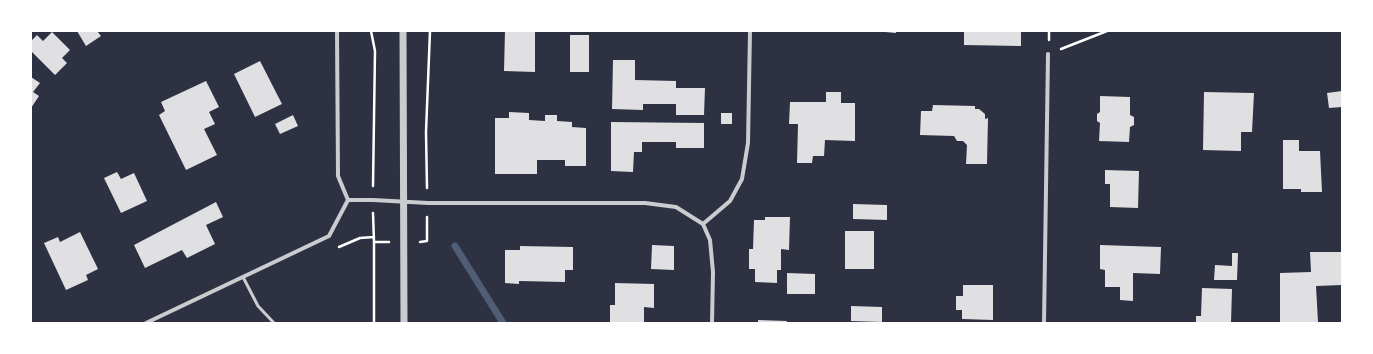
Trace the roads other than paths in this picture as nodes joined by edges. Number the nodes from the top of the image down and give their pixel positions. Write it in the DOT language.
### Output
graph roads {
  1 [pos="337,31"];
  2 [pos="403,31"];
  3 [pos="750,31"];
  4 [pos="1048,54"];
  5 [pos="348,200"];
  6 [pos="402,202"];
  7 [pos="703,224"];
  8 [pos="243,277"];
  9 [pos="146,323"];
  10 [pos="274,323"];
  11 [pos="404,323"];
  12 [pos="712,323"];
  13 [pos="1044,323"];
  1 -- 5 [label="street"];
  2 -- 6 [label="street"];
  3 -- 7 [label="street"];
  4 -- 13 [label="street"];
  5 -- 6 [label="street"];
  5 -- 8 [label="street"];
  6 -- 7 [label="street"];
  6 -- 11 [label="street"];
  7 -- 12 [label="street"];
  8 -- 9 [label="street"];
  8 -- 10 [label="lane"];
}
